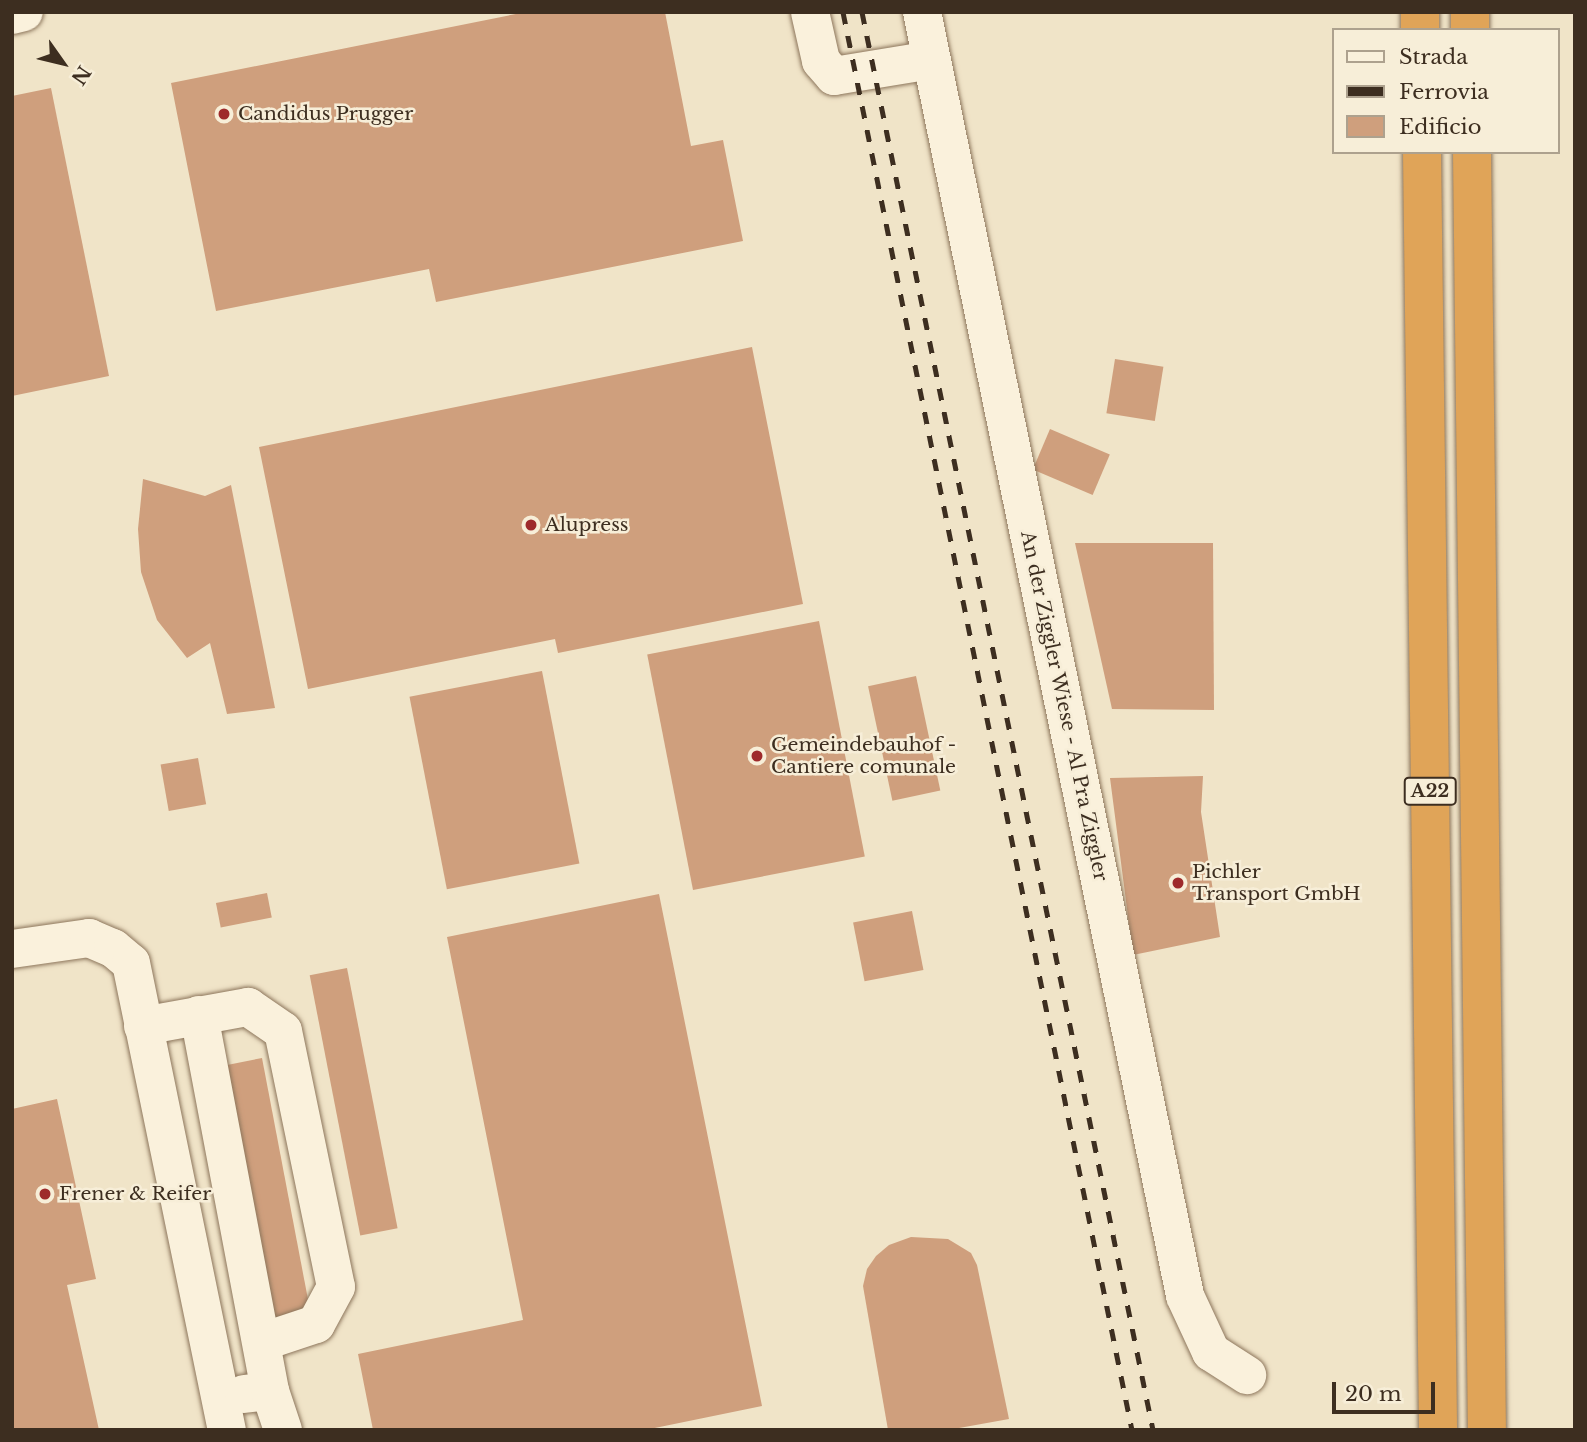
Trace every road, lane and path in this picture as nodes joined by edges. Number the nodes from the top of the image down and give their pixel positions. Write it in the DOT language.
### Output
graph roads {
  1 [pos="24,12"];
  2 [pos="810,12"];
  3 [pos="922,12"];
  4 [pos="12,15"];
  5 [pos="932,60"];
  6 [pos="1422,154"];
  7 [pos="1472,154"];
  8 [pos="12,949"];
  9 [pos="199,1015"];
  10 [pos="143,1026"];
  11 [pos="262,1342"];
  12 [pos="1247,1375"];
  13 [pos="270,1391"];
  14 [pos="224,1414"];
  15 [pos="283,1430"];
  16 [pos="1438,1430"];
  17 [pos="1487,1430"];
  1 -- 4 [label="street"];
  2 -- 5 [label="street"];
  3 -- 5 [label="street, An der Ziggler Wiese - Al Pra Ziggler"];
  5 -- 12 [label="street, An der Ziggler Wiese - Al Pra Ziggler"];
  6 -- 16 [label="highway, A22"];
  7 -- 17 [label="highway, A22"];
  8 -- 10 [label="street"];
  9 -- 10 [label="street"];
  9 -- 11 [label="street"];
  9 -- 11 [label="street"];
  10 -- 14 [label="street"];
  11 -- 13 [label="street"];
  13 -- 14 [label="street"];
  13 -- 15 [label="street"];
}
